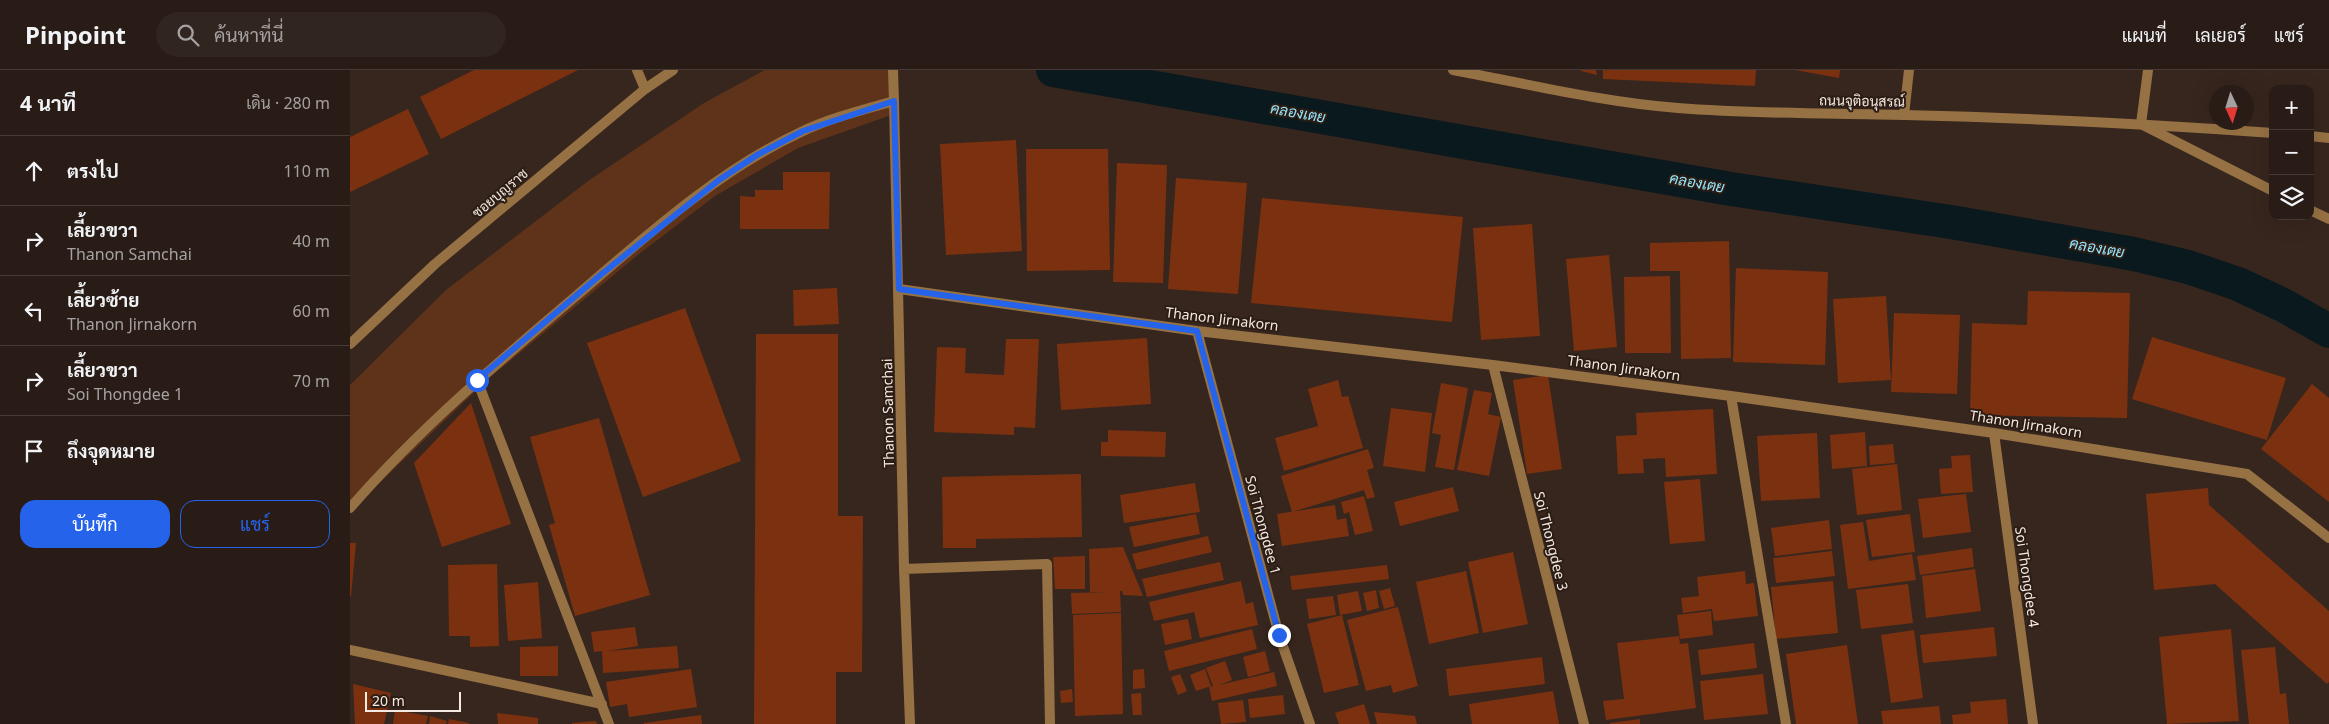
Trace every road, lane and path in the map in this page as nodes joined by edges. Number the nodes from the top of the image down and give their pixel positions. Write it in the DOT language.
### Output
graph roads {
  1 [pos="637,70"];
  2 [pos="673,70"];
  3 [pos="894,70"];
  4 [pos="1453,70"];
  5 [pos="1909,70"];
  6 [pos="2148,70"];
  7 [pos="645,90"];
  8 [pos="894,101"];
  9 [pos="1904,115"];
  10 [pos="2141,124"];
  11 [pos="2269,134"];
  12 [pos="2314,136"];
  13 [pos="2329,138"];
  14 [pos="2269,189"];
  15 [pos="2314,212"];
  16 [pos="2329,219"];
  17 [pos="899,289"];
  18 [pos="1197,331"];
  19 [pos="350,344"];
  20 [pos="1493,365"];
  21 [pos="477,380"];
  22 [pos="1731,396"];
  23 [pos="1994,433"];
  24 [pos="350,508"];
  25 [pos="2327,538"];
  26 [pos="904,568"];
  27 [pos="350,650"];
  28 [pos="602,704"];
  29 [pos="609,724"];
  30 [pos="910,724"];
  31 [pos="1050,724"];
  32 [pos="1310,724"];
  33 [pos="1584,724"];
  34 [pos="1786,724"];
  35 [pos="2033,724"];
  1 -- 7 [label="street"];
  2 -- 7 [label="street, ซอยบุญราช"];
  3 -- 8 [label="street, Thanon Samchai"];
  4 -- 9 [label="street, ถนนจุติอนุสรณ์"];
  5 -- 9 [label="street"];
  6 -- 10 [label="street"];
  7 -- 19 [label="street, ซอยบุญราช"];
  8 -- 17 [label="street, Thanon Samchai"];
  8 -- 21 [label="street"];
  9 -- 10 [label="street, ถนนจุติอนุสรณ์"];
  10 -- 11 [label="street, ถนนจุติอนุสรณ์"];
  10 -- 14 [label="street"];
  12 -- 13 [label="street"];
  15 -- 16 [label="street"];
  17 -- 18 [label="street, Thanon Jirnakorn"];
  17 -- 26 [label="street, Thanon Samchai"];
  18 -- 20 [label="street, Thanon Jirnakorn"];
  18 -- 32 [label="street, Soi Thongdee 1"];
  20 -- 22 [label="street, Thanon Jirnakorn"];
  20 -- 33 [label="street, Soi Thongdee 3"];
  21 -- 24 [label="street"];
  21 -- 28 [label="street"];
  22 -- 23 [label="street, Thanon Jirnakorn"];
  22 -- 34 [label="street"];
  23 -- 25 [label="street, Thanon Jirnakorn"];
  23 -- 35 [label="street, Soi Thongdee 4"];
  26 -- 30 [label="street, Thanon Samchai"];
  26 -- 31 [label="street"];
  27 -- 28 [label="street"];
  28 -- 29 [label="street"];
}
